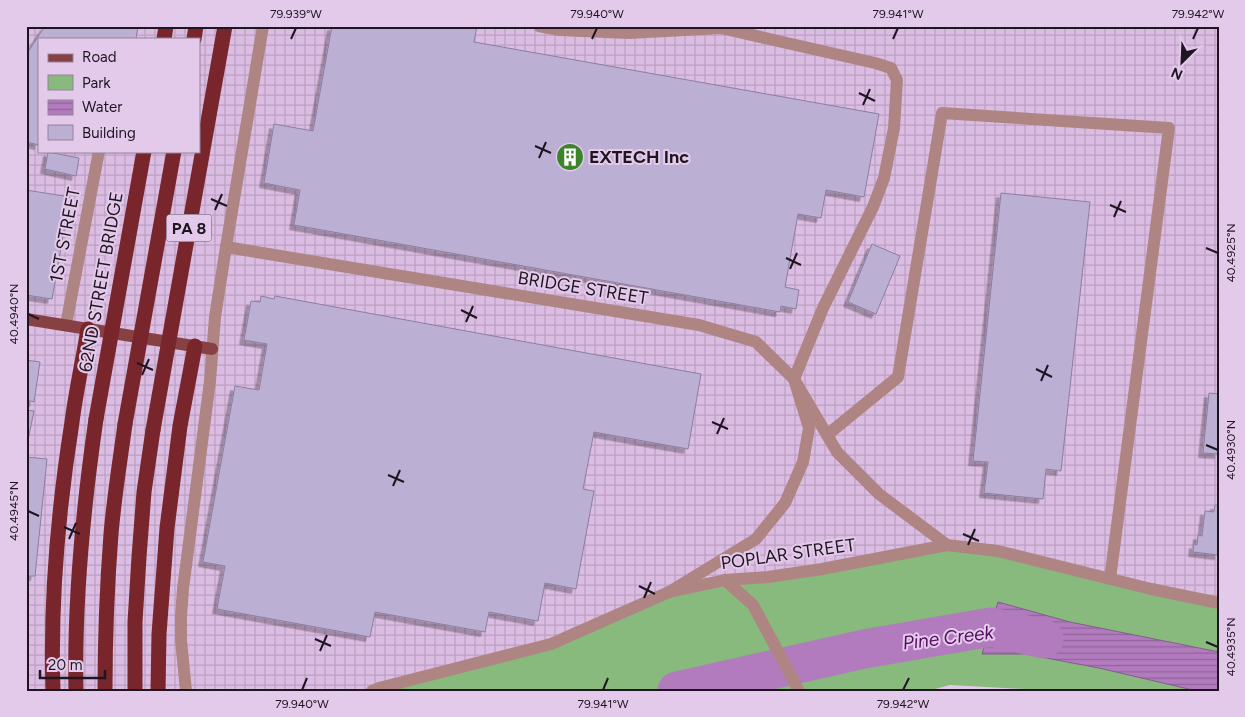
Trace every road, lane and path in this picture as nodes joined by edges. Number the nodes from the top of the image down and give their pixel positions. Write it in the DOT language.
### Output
graph roads {
  1 [pos="225,26"];
  2 [pos="262,26"];
  3 [pos="539,26"];
  4 [pos="99,152"];
  5 [pos="144,152"];
  6 [pos="174,152"];
  7 [pos="226,247"];
  8 [pos="26,319"];
  9 [pos="66,325"];
  10 [pos="88,329"];
  11 [pos="195,346"];
  12 [pos="212,349"];
  13 [pos="794,379"];
  14 [pos="827,436"];
  15 [pos="947,544"];
  16 [pos="1110,579"];
  17 [pos="725,580"];
  18 [pos="669,592"];
  19 [pos="1219,603"];
  20 [pos="53,689"];
  21 [pos="76,689"];
  22 [pos="135,689"];
  23 [pos="158,689"];
  24 [pos="105,691"];
  25 [pos="186,691"];
  26 [pos="372,691"];
  27 [pos="799,691"];
  1 -- 22 [label="highway, PA 8, bridge"];
  2 -- 7 [label="street"];
  3 -- 13 [label="street"];
  4 -- 9 [label="street, 1ST STREET"];
  5 -- 21 [label="highway, 62ND STREET BRIDGE, bridge"];
  6 -- 24 [label="highway, bridge"];
  7 -- 12 [label="street"];
  7 -- 13 [label="street, BRIDGE STREET"];
  8 -- 9 [label="main road"];
  9 -- 10 [label="main road"];
  10 -- 11 [label="main road"];
  10 -- 20 [label="highway"];
  11 -- 12 [label="main road"];
  11 -- 23 [label="highway"];
  12 -- 25 [label="street"];
  13 -- 14 [label="street, BRIDGE STREET"];
  13 -- 18 [label="street"];
  14 -- 15 [label="street, BRIDGE STREET"];
  14 -- 16 [label="street"];
  15 -- 16 [label="street, POPLAR STREET"];
  15 -- 17 [label="street, POPLAR STREET"];
  16 -- 19 [label="street, POPLAR STREET"];
  17 -- 18 [label="street, POPLAR STREET"];
  17 -- 27 [label="street"];
  18 -- 26 [label="street, POPLAR STREET"];
}
